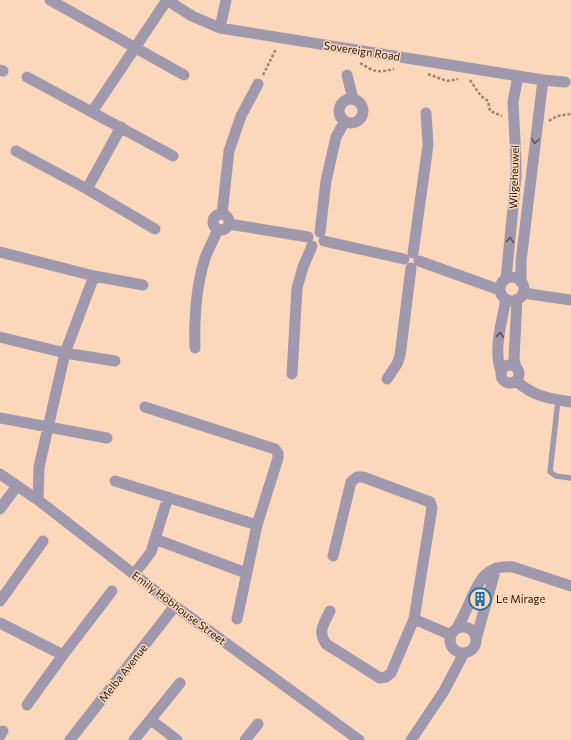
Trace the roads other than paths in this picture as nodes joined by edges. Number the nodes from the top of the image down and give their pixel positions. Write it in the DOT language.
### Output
graph roads {
  1 [pos="50,0"];
  2 [pos="167,0"];
  3 [pos="226,0"];
  4 [pos="220,28"];
  5 [pos="136,49"];
  6 [pos="347,74"];
  7 [pos="184,75"];
  8 [pos="518,76"];
  9 [pos="27,77"];
  10 [pos="543,80"];
  11 [pos="564,82"];
  12 [pos="258,84"];
  13 [pos="353,99"];
  14 [pos="92,112"];
  15 [pos="426,113"];
  16 [pos="345,121"];
  17 [pos="121,128"];
  18 [pos="16,151"];
  19 [pos="173,156"];
  20 [pos="87,189"];
  21 [pos="222,214"];
  22 [pos="229,224"];
  23 [pos="155,229"];
  24 [pos="218,229"];
  25 [pos="322,236"];
  26 [pos="310,242"];
  27 [pos="0,252"];
  28 [pos="412,260"];
  29 [pos="94,276"];
  30 [pos="506,279"];
  31 [pos="521,282"];
  32 [pos="143,285"];
  33 [pos="503,294"];
  34 [pos="520,296"];
  35 [pos="571,300"];
  36 [pos="0,337"];
  37 [pos="195,348"];
  38 [pos="65,353"];
  39 [pos="115,361"];
  40 [pos="516,367"];
  41 [pos="501,372"];
  42 [pos="292,374"];
  43 [pos="387,379"];
  44 [pos="516,381"];
  45 [pos="558,400"];
  46 [pos="571,402"];
  47 [pos="145,407"];
  48 [pos="0,418"];
  49 [pos="48,428"];
  50 [pos="107,438"];
  51 [pos="0,474"];
  52 [pos="571,478"];
  53 [pos="115,481"];
  54 [pos="17,486"];
  55 [pos="168,497"];
  56 [pos="38,500"];
  57 [pos="0,509"];
  58 [pos="257,525"];
  59 [pos="155,539"];
  60 [pos="43,541"];
  61 [pos="333,556"];
  62 [pos="496,568"];
  63 [pos="246,573"];
  64 [pos="134,574"];
  65 [pos="571,586"];
  66 [pos="112,591"];
  67 [pos="0,601"];
  68 [pos="175,606"];
  69 [pos="330,611"];
  70 [pos="236,619"];
  71 [pos="414,620"];
  72 [pos="0,623"];
  73 [pos="454,631"];
  74 [pos="476,639"];
  75 [pos="464,653"];
  76 [pos="63,655"];
  77 [pos="180,683"];
  78 [pos="27,705"];
  79 [pos="151,720"];
  80 [pos="258,724"];
  81 [pos="70,740"];
  82 [pos="134,740"];
  83 [pos="178,740"];
  84 [pos="245,740"];
  85 [pos="359,740"];
  86 [pos="411,740"];
  1 -- 5 [label="street"];
  2 -- 4 [label="street, Sovereign Road"];
  2 -- 5 [label="street"];
  3 -- 4 [label="street"];
  4 -- 8 [label="street, Sovereign Road"];
  5 -- 7 [label="street"];
  5 -- 14 [label="street"];
  6 -- 13 [label="street"];
  8 -- 10 [label="street, Sovereign Road"];
  30 -- 8 [label="street, Wilgeheuwel, one-way"];
  9 -- 14 [label="street"];
  10 -- 11 [label="street, Sovereign Road"];
  10 -- 31 [label="street, Wilgeheuwel, one-way"];
  12 -- 21 [label="street"];
  13 -- 16 [label="street"];
  13 -- 16 [label="street"];
  14 -- 17 [label="street"];
  15 -- 28 [label="street"];
  16 -- 25 [label="street"];
  17 -- 19 [label="street"];
  17 -- 20 [label="street"];
  18 -- 20 [label="street"];
  20 -- 23 [label="street"];
  21 -- 22 [label="street"];
  21 -- 24 [label="street"];
  22 -- 24 [label="street"];
  22 -- 26 [label="street"];
  24 -- 37 [label="street"];
  25 -- 26 [label="street"];
  25 -- 28 [label="street"];
  26 -- 42 [label="street"];
  27 -- 29 [label="street"];
  28 -- 33 [label="street"];
  28 -- 43 [label="street"];
  29 -- 32 [label="street"];
  29 -- 38 [label="street"];
  30 -- 31 [label="street"];
  30 -- 33 [label="street"];
  31 -- 34 [label="street"];
  33 -- 34 [label="street"];
  41 -- 33 [label="street, one-way"];
  34 -- 35 [label="street"];
  34 -- 40 [label="street"];
  36 -- 38 [label="street"];
  38 -- 39 [label="street"];
  38 -- 49 [label="street"];
  40 -- 41 [label="street"];
  40 -- 44 [label="street"];
  41 -- 44 [label="street"];
  44 -- 45 [label="street"];
  45 -- 46 [label="street"];
  45 -- 52 [label="lane"];
  47 -- 58 [label="street"];
  48 -- 49 [label="street"];
  49 -- 50 [label="street"];
  49 -- 56 [label="street"];
  51 -- 54 [label="street, Emily Hobhouse Street"];
  53 -- 55 [label="street"];
  54 -- 56 [label="street, Emily Hobhouse Street"];
  54 -- 57 [label="street"];
  55 -- 58 [label="street"];
  55 -- 59 [label="street"];
  56 -- 64 [label="street, Emily Hobhouse Street"];
  58 -- 63 [label="street"];
  59 -- 63 [label="street"];
  59 -- 64 [label="street"];
  60 -- 67 [label="street"];
  61 -- 71 [label="street"];
  62 -- 65 [label="street"];
  62 -- 73 [label="street"];
  62 -- 74 [label="street"];
  63 -- 70 [label="street"];
  64 -- 68 [label="street, Emily Hobhouse Street"];
  66 -- 76 [label="street"];
  68 -- 81 [label="street, Melba Avenue"];
  68 -- 85 [label="street, Emily Hobhouse Street"];
  69 -- 71 [label="street"];
  71 -- 73 [label="street"];
  72 -- 76 [label="street"];
  73 -- 74 [label="street"];
  73 -- 75 [label="street"];
  74 -- 75 [label="street"];
  75 -- 86 [label="street"];
  76 -- 78 [label="street"];
  77 -- 79 [label="street"];
  79 -- 82 [label="street"];
  79 -- 83 [label="street"];
  80 -- 84 [label="street"];
}
